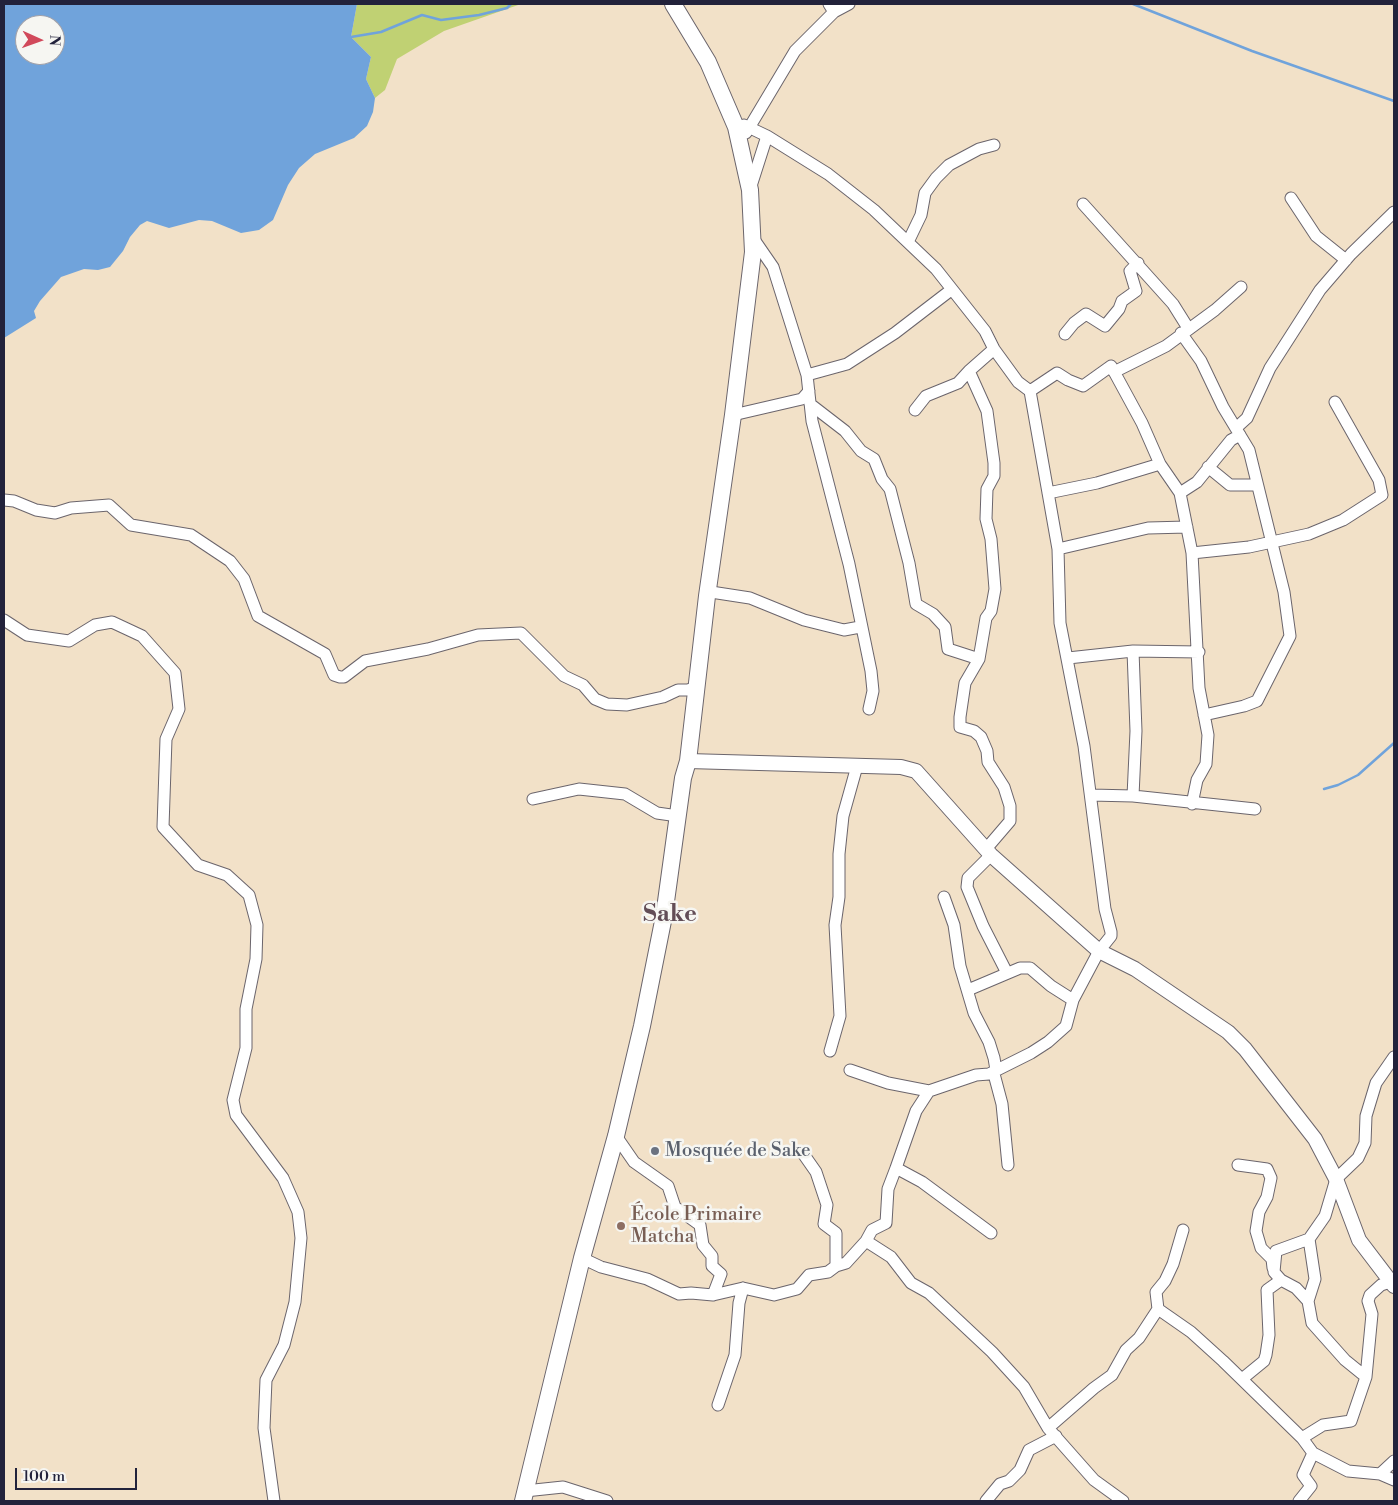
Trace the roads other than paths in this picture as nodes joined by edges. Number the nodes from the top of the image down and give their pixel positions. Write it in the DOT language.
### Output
graph roads {
  1 [pos="849,4"];
  2 [pos="674,5"];
  3 [pos="832,8"];
  4 [pos="742,131"];
  5 [pos="767,136"];
  6 [pos="994,145"];
  7 [pos="750,190"];
  8 [pos="1291,198"];
  9 [pos="1082,204"];
  10 [pos="1394,212"];
  11 [pos="753,238"];
  12 [pos="908,242"];
  13 [pos="1346,260"];
  14 [pos="1138,263"];
  15 [pos="1241,287"];
  16 [pos="951,290"];
  17 [pos="1185,331"];
  18 [pos="1065,334"];
  19 [pos="994,349"];
  20 [pos="969,371"];
  21 [pos="1114,372"];
  22 [pos="807,375"];
  23 [pos="809,391"];
  24 [pos="1030,391"];
  25 [pos="1335,402"];
  26 [pos="810,404"];
  27 [pos="915,410"];
  28 [pos="733,415"];
  29 [pos="1238,432"];
  30 [pos="1160,464"];
  31 [pos="1208,467"];
  32 [pos="1258,485"];
  33 [pos="1048,493"];
  34 [pos="1180,493"];
  35 [pos="4,500"];
  36 [pos="1187,527"];
  37 [pos="1271,543"];
  38 [pos="1058,550"];
  39 [pos="1192,553"];
  40 [pos="707,596"];
  41 [pos="4,620"];
  42 [pos="860,627"];
  43 [pos="1133,651"];
  44 [pos="1199,652"];
  45 [pos="1068,658"];
  46 [pos="979,659"];
  47 [pos="696,688"];
  48 [pos="869,709"];
  49 [pos="1204,715"];
  50 [pos="688,761"];
  51 [pos="857,766"];
  52 [pos="1091,795"];
  53 [pos="1133,796"];
  54 [pos="533,799"];
  55 [pos="1192,804"];
  56 [pos="1255,809"];
  57 [pos="678,816"];
  58 [pos="988,852"];
  59 [pos="944,897"];
  60 [pos="1099,951"];
  61 [pos="1007,973"];
  62 [pos="968,990"];
  63 [pos="1073,1000"];
  64 [pos="830,1051"];
  65 [pos="1394,1057"];
  66 [pos="850,1070"];
  67 [pos="996,1070"];
  68 [pos="929,1091"];
  69 [pos="616,1136"];
  70 [pos="802,1152"];
  71 [pos="1238,1164"];
  72 [pos="1008,1165"];
  73 [pos="896,1168"];
  74 [pos="1336,1179"];
  75 [pos="1183,1230"];
  76 [pos="991,1233"];
  77 [pos="1309,1240"];
  78 [pos="866,1241"];
  79 [pos="582,1258"];
  80 [pos="836,1266"];
  81 [pos="1278,1276"];
  82 [pos="1392,1284"];
  83 [pos="743,1288"];
  84 [pos="713,1295"];
  85 [pos="1308,1301"];
  86 [pos="1158,1309"];
  87 [pos="1366,1377"];
  88 [pos="1242,1379"];
  89 [pos="718,1405"];
  90 [pos="1052,1432"];
  91 [pos="1302,1438"];
  92 [pos="1313,1453"];
  93 [pos="1394,1461"];
  94 [pos="1380,1474"];
  95 [pos="1394,1480"];
  96 [pos="524,1496"];
  97 [pos="274,1501"];
  98 [pos="607,1501"];
  99 [pos="986,1501"];
  100 [pos="1123,1501"];
  101 [pos="1299,1501"];
  1 -- 3 [label="street"];
  2 -- 4 [label="highway"];
  3 -- 4 [label="street"];
  4 -- 5 [label="street"];
  4 -- 7 [label="highway"];
  5 -- 7 [label="street"];
  5 -- 12 [label="street"];
  6 -- 12 [label="street"];
  7 -- 11 [label="highway"];
  8 -- 13 [label="street"];
  9 -- 14 [label="street"];
  10 -- 13 [label="street"];
  11 -- 22 [label="street"];
  11 -- 28 [label="highway"];
  12 -- 16 [label="street"];
  13 -- 29 [label="street"];
  14 -- 17 [label="street"];
  14 -- 18 [label="street"];
  15 -- 17 [label="street"];
  16 -- 19 [label="street"];
  16 -- 22 [label="street"];
  17 -- 21 [label="street"];
  17 -- 29 [label="street"];
  19 -- 20 [label="street"];
  19 -- 24 [label="street"];
  20 -- 27 [label="street"];
  20 -- 46 [label="street"];
  21 -- 24 [label="street"];
  21 -- 30 [label="street"];
  22 -- 23 [label="street"];
  23 -- 26 [label="street"];
  23 -- 28 [label="street"];
  24 -- 33 [label="street"];
  25 -- 37 [label="street"];
  26 -- 42 [label="street"];
  26 -- 46 [label="street"];
  28 -- 40 [label="highway"];
  29 -- 31 [label="street"];
  29 -- 32 [label="street"];
  30 -- 33 [label="street"];
  30 -- 34 [label="street"];
  31 -- 32 [label="street"];
  31 -- 34 [label="street"];
  32 -- 37 [label="street"];
  33 -- 38 [label="street"];
  34 -- 36 [label="street"];
  35 -- 47 [label="street"];
  36 -- 38 [label="street"];
  36 -- 39 [label="street"];
  37 -- 39 [label="street"];
  37 -- 49 [label="street"];
  38 -- 45 [label="street"];
  39 -- 44 [label="street"];
  40 -- 42 [label="street"];
  40 -- 47 [label="highway"];
  41 -- 97 [label="street"];
  42 -- 48 [label="street"];
  43 -- 44 [label="street"];
  43 -- 45 [label="street"];
  43 -- 53 [label="street"];
  44 -- 49 [label="street"];
  45 -- 52 [label="street"];
  46 -- 58 [label="street"];
  47 -- 50 [label="highway"];
  49 -- 55 [label="street"];
  50 -- 51 [label="main road"];
  50 -- 57 [label="highway"];
  51 -- 58 [label="main road"];
  51 -- 64 [label="street"];
  52 -- 53 [label="street"];
  52 -- 60 [label="street"];
  53 -- 55 [label="street"];
  54 -- 57 [label="street"];
  55 -- 56 [label="street"];
  57 -- 69 [label="highway"];
  58 -- 60 [label="main road"];
  58 -- 61 [label="street"];
  59 -- 62 [label="street"];
  60 -- 63 [label="street"];
  60 -- 74 [label="main road"];
  61 -- 62 [label="street"];
  61 -- 63 [label="street"];
  62 -- 67 [label="street"];
  63 -- 67 [label="street"];
  65 -- 74 [label="street"];
  66 -- 68 [label="street"];
  67 -- 68 [label="street"];
  67 -- 72 [label="street"];
  68 -- 73 [label="street"];
  69 -- 79 [label="highway"];
  69 -- 84 [label="street"];
  70 -- 80 [label="street"];
  71 -- 81 [label="street"];
  73 -- 76 [label="street"];
  73 -- 78 [label="street"];
  74 -- 77 [label="street"];
  74 -- 82 [label="main road"];
  75 -- 86 [label="street"];
  77 -- 81 [label="street"];
  77 -- 85 [label="street"];
  78 -- 80 [label="street"];
  78 -- 90 [label="street"];
  79 -- 84 [label="street"];
  79 -- 96 [label="highway"];
  80 -- 83 [label="street"];
  81 -- 85 [label="street"];
  81 -- 88 [label="street"];
  82 -- 87 [label="street"];
  83 -- 84 [label="street"];
  83 -- 89 [label="street"];
  85 -- 87 [label="street"];
  86 -- 88 [label="street"];
  86 -- 90 [label="street"];
  87 -- 91 [label="street"];
  88 -- 91 [label="street"];
  90 -- 99 [label="street"];
  90 -- 100 [label="street"];
  91 -- 92 [label="street"];
  92 -- 94 [label="street"];
  92 -- 101 [label="street"];
  93 -- 94 [label="street"];
  94 -- 95 [label="street"];
  96 -- 98 [label="street"];
}
